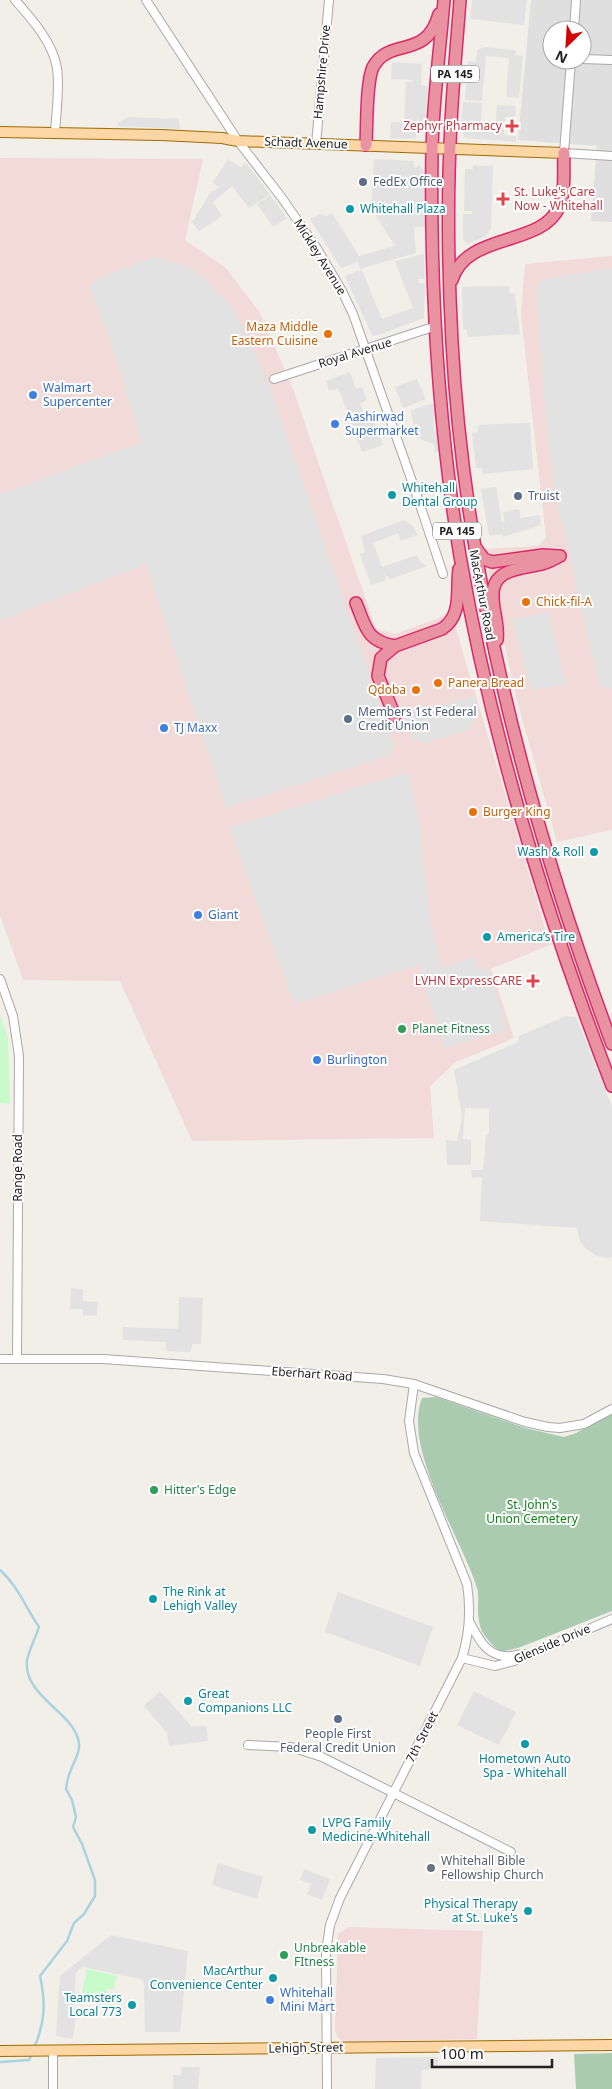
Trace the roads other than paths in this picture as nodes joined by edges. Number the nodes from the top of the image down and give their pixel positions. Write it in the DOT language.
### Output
graph roads {
  1 [pos="16,0"];
  2 [pos="146,0"];
  3 [pos="329,0"];
  4 [pos="443,0"];
  5 [pos="460,0"];
  6 [pos="576,0"];
  7 [pos="575,20"];
  8 [pos="592,59"];
  9 [pos="612,60"];
  10 [pos="571,70"];
  11 [pos="0,132"];
  12 [pos="55,134"];
  13 [pos="238,141"];
  14 [pos="316,144"];
  15 [pos="366,145"];
  16 [pos="432,148"];
  17 [pos="450,148"];
  18 [pos="564,153"];
  19 [pos="612,156"];
  20 [pos="450,289"];
  21 [pos="436,326"];
  22 [pos="365,349"];
  23 [pos="274,379"];
  24 [pos="475,546"];
  25 [pos="461,560"];
  26 [pos="443,574"];
  27 [pos="356,603"];
  28 [pos="395,646"];
  29 [pos="494,648"];
  30 [pos="395,716"];
  31 [pos="0,978"];
  32 [pos="612,1044"];
  33 [pos="612,1086"];
  34 [pos="0,1360"];
  35 [pos="17,1360"];
  36 [pos="414,1384"];
  37 [pos="612,1409"];
  38 [pos="612,1619"];
  39 [pos="470,1623"];
  40 [pos="528,1655"];
  41 [pos="462,1658"];
  42 [pos="248,1745"];
  43 [pos="393,1792"];
  44 [pos="511,1852"];
  45 [pos="612,2045"];
  46 [pos="327,2048"];
  47 [pos="0,2051"];
  48 [pos="53,2051"];
  49 [pos="53,2089"];
  50 [pos="327,2089"];
  1 -- 12 [label="street"];
  2 -- 13 [label="street, Mickley Avenue"];
  3 -- 14 [label="street, Hampshire Drive"];
  4 -- 15 [label="highway"];
  4 -- 16 [label="highway, MacArthur Road / PA 145"];
  5 -- 17 [label="highway, MacArthur Road / PA 145"];
  6 -- 7 [label="street"];
  8 -- 9 [label="street"];
  10 -- 18 [label="street"];
  11 -- 12 [label="main road, Schadt Avenue"];
  12 -- 13 [label="main road, Schadt Avenue"];
  13 -- 14 [label="main road, Schadt Avenue"];
  13 -- 22 [label="street, Mickley Avenue"];
  14 -- 15 [label="main road, Schadt Avenue"];
  15 -- 16 [label="main road, Schadt Avenue"];
  16 -- 17 [label="main road, Schadt Avenue"];
  16 -- 21 [label="highway, MacArthur Road / PA 145"];
  17 -- 18 [label="main road, Schadt Avenue"];
  17 -- 20 [label="highway, MacArthur Road / PA 145"];
  18 -- 19 [label="street, Schadt Avenue"];
  18 -- 20 [label="highway"];
  20 -- 24 [label="highway, MacArthur Road / PA 145"];
  21 -- 22 [label="street, Royal Avenue"];
  21 -- 25 [label="highway, MacArthur Road / PA 145"];
  22 -- 23 [label="street, Royal Avenue"];
  22 -- 26 [label="street, Mickley Avenue"];
  24 -- 29 [label="highway, MacArthur Road / PA 145"];
  24 -- 29 [label="highway"];
  25 -- 28 [label="highway"];
  25 -- 33 [label="highway, MacArthur Road / PA 145"];
  27 -- 28 [label="highway"];
  28 -- 30 [label="highway"];
  29 -- 32 [label="highway, MacArthur Road / PA 145"];
  31 -- 35 [label="street, Range Road"];
  34 -- 35 [label="street, Eberhart Road"];
  35 -- 36 [label="street, Eberhart Road"];
  36 -- 37 [label="street, Eberhart Road"];
  36 -- 39 [label="street, 7th Street"];
  38 -- 40 [label="street, Glenside Drive"];
  39 -- 40 [label="street"];
  39 -- 41 [label="street, 7th Street"];
  40 -- 41 [label="street, Glenside Drive"];
  41 -- 43 [label="street, 7th Street"];
  42 -- 43 [label="street"];
  43 -- 44 [label="street"];
  43 -- 46 [label="street, 7th Street"];
  45 -- 46 [label="main road, Lehigh Street"];
  46 -- 48 [label="main road, Lehigh Street"];
  46 -- 50 [label="street, 7th Street"];
  47 -- 48 [label="main road, Lehigh Street"];
  48 -- 49 [label="street"];
}
